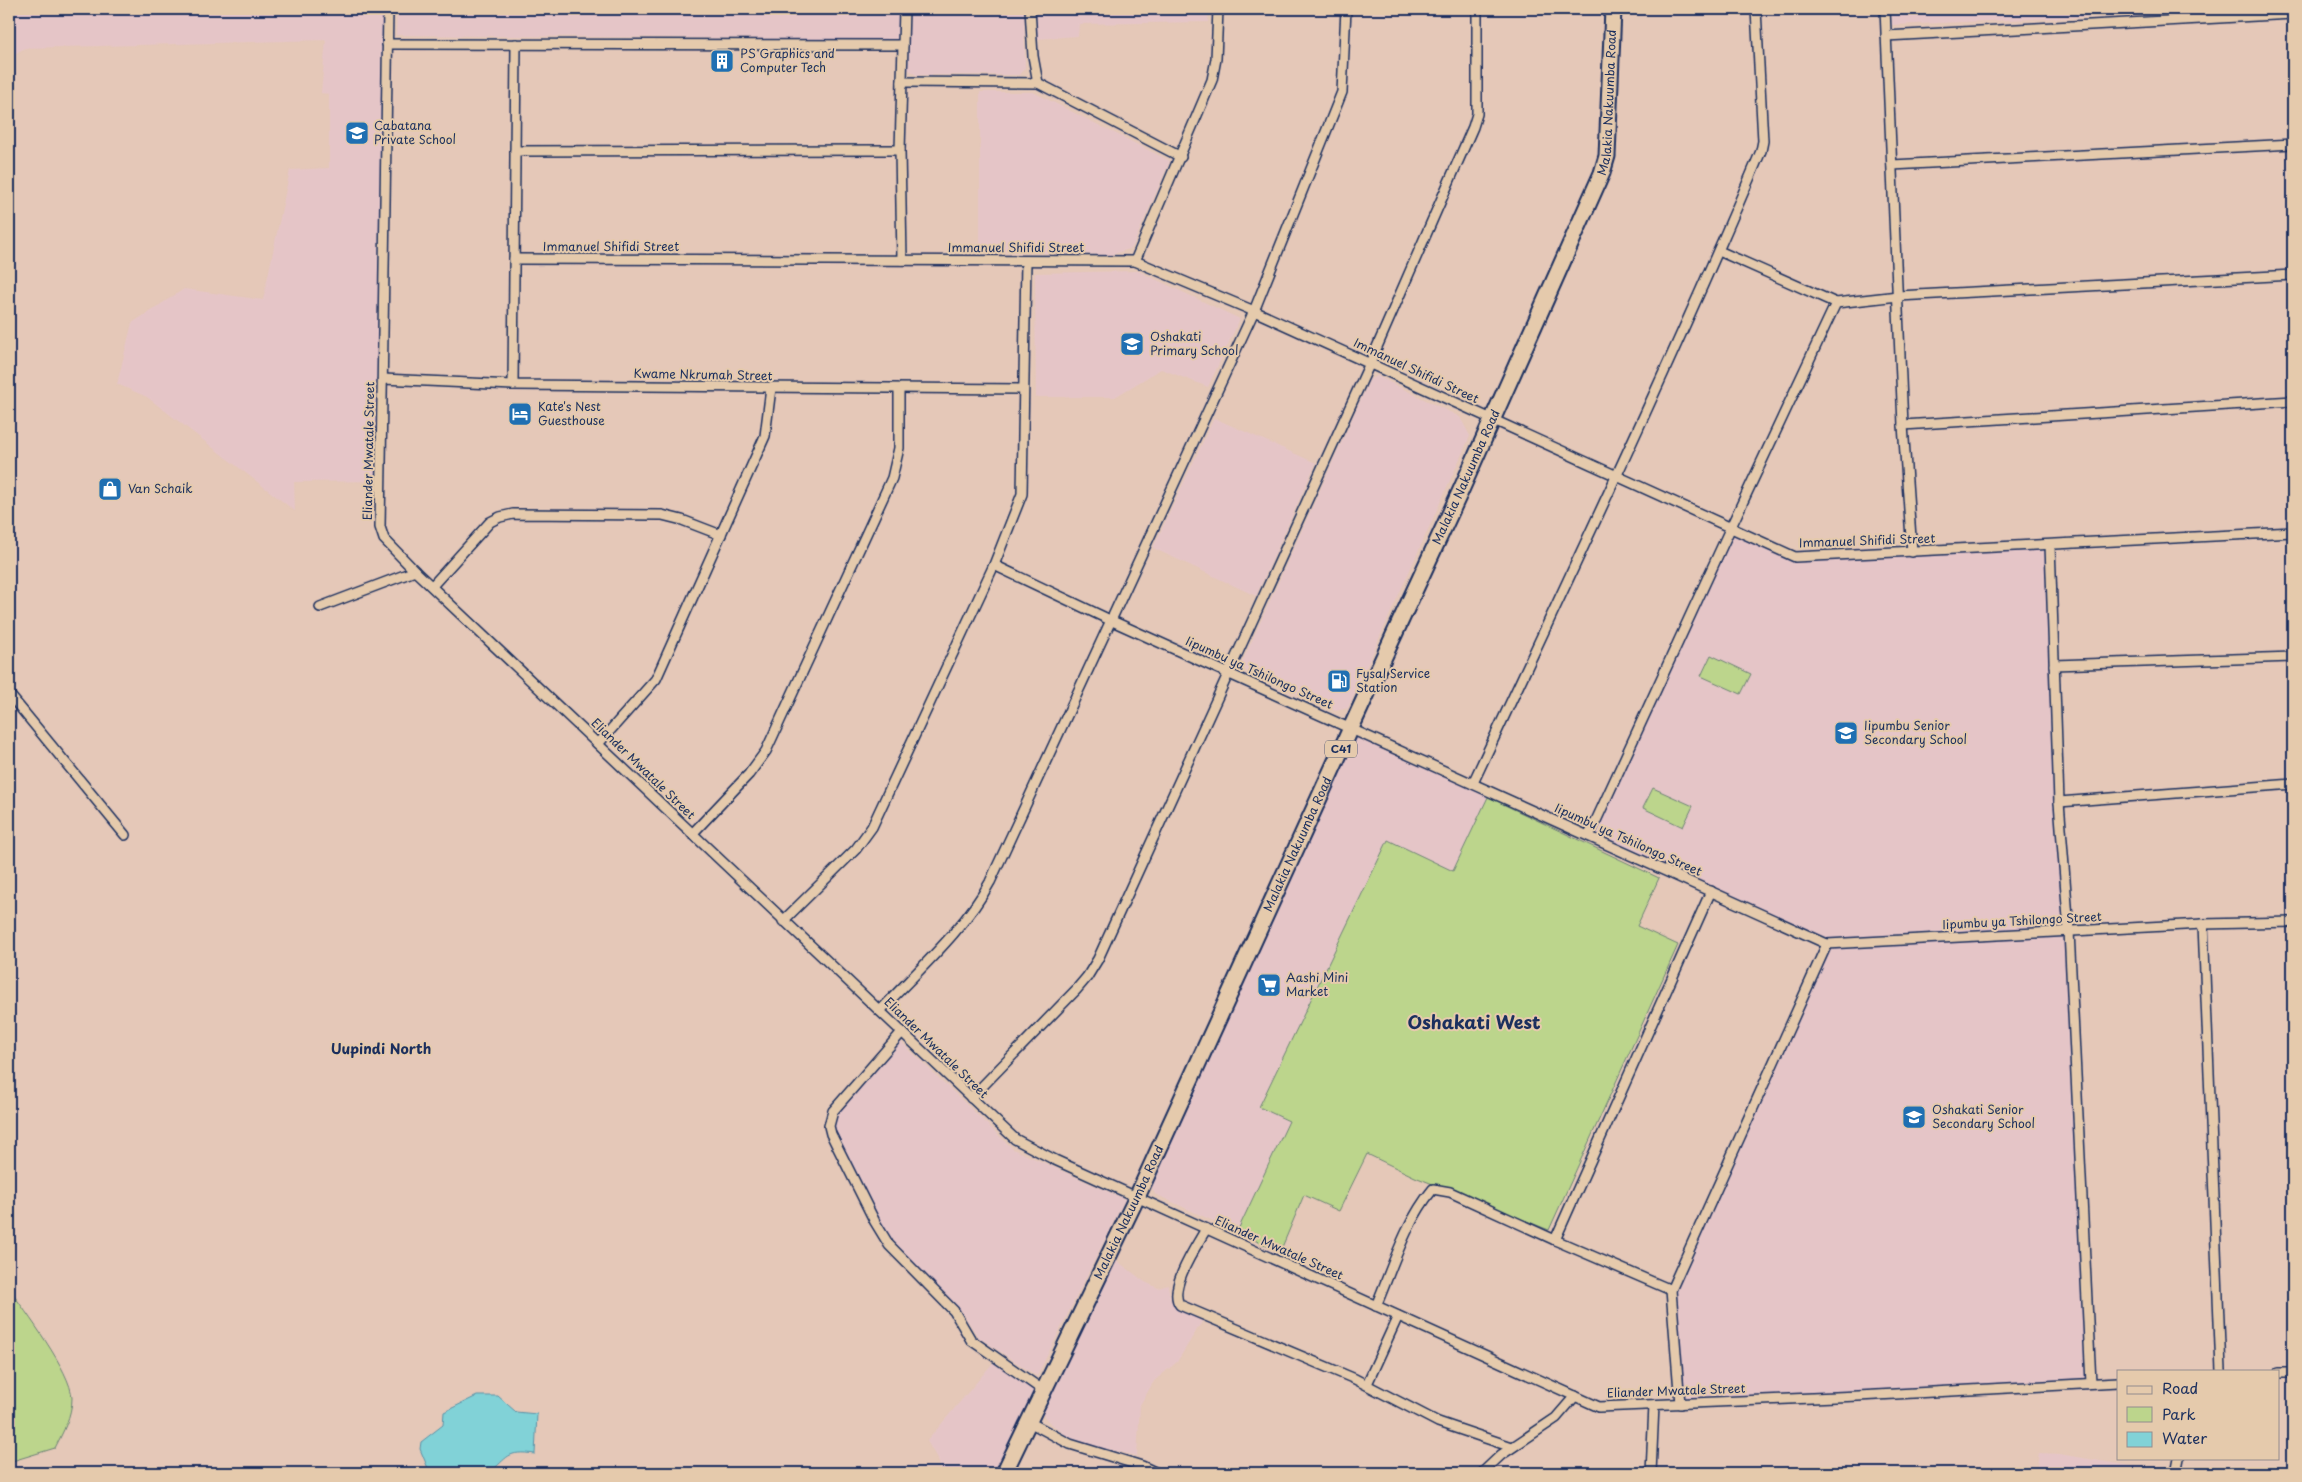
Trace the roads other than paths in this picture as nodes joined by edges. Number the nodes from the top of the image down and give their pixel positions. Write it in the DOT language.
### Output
graph roads {
  1 [pos="388,9"];
  2 [pos="904,9"];
  3 [pos="1030,9"];
  4 [pos="1218,9"];
  5 [pos="1346,9"];
  6 [pos="1477,9"];
  7 [pos="1613,9"];
  8 [pos="1756,9"];
  9 [pos="1884,9"];
  10 [pos="2293,14"];
  11 [pos="1886,36"];
  12 [pos="387,44"];
  13 [pos="516,44"];
  14 [pos="903,45"];
  15 [pos="902,82"];
  16 [pos="1038,83"];
  17 [pos="2293,144"];
  18 [pos="900,150"];
  19 [pos="514,151"];
  20 [pos="1180,157"];
  21 [pos="1892,165"];
  22 [pos="1719,251"];
  23 [pos="514,259"];
  24 [pos="902,260"];
  25 [pos="1026,261"];
  26 [pos="1136,261"];
  27 [pos="2293,275"];
  28 [pos="1898,296"];
  29 [pos="1836,303"];
  30 [pos="1254,311"];
  31 [pos="1370,363"];
  32 [pos="383,379"];
  33 [pos="513,385"];
  34 [pos="771,388"];
  35 [pos="899,389"];
  36 [pos="1022,389"];
  37 [pos="2293,401"];
  38 [pos="1491,420"];
  39 [pos="1903,425"];
  40 [pos="1616,476"];
  41 [pos="1730,528"];
  42 [pos="2293,532"];
  43 [pos="721,534"];
  44 [pos="2050,545"];
  45 [pos="1912,552"];
  46 [pos="994,565"];
  47 [pos="415,571"];
  48 [pos="432,586"];
  49 [pos="320,607"];
  50 [pos="1110,620"];
  51 [pos="2293,657"];
  52 [pos="2054,665"];
  53 [pos="1229,673"];
  54 [pos="9,694"];
  55 [pos="1350,728"];
  56 [pos="598,744"];
  57 [pos="1473,783"];
  58 [pos="2293,784"];
  59 [pos="2059,802"];
  60 [pos="692,834"];
  61 [pos="124,835"];
  62 [pos="1589,836"];
  63 [pos="1711,891"];
  64 [pos="783,921"];
  65 [pos="2293,922"];
  66 [pos="2203,924"];
  67 [pos="2069,931"];
  68 [pos="1827,944"];
  69 [pos="880,1011"];
  70 [pos="902,1032"];
  71 [pos="971,1098"];
  72 [pos="1137,1197"];
  73 [pos="1206,1229"];
  74 [pos="1555,1240"];
  75 [pos="1671,1290"];
  76 [pos="1376,1306"];
  77 [pos="1398,1316"];
  78 [pos="2221,1370"];
  79 [pos="2280,1373"];
  80 [pos="2293,1373"];
  81 [pos="2117,1382"];
  82 [pos="2091,1383"];
  83 [pos="1367,1384"];
  84 [pos="1044,1391"];
  85 [pos="1575,1396"];
  86 [pos="1680,1404"];
  87 [pos="1654,1405"];
  88 [pos="1029,1422"];
  89 [pos="1512,1447"];
  90 [pos="2179,1460"];
  91 [pos="1004,1473"];
  92 [pos="1157,1473"];
  93 [pos="1482,1473"];
  94 [pos="1651,1473"];
  95 [pos="2176,1473"];
  1 -- 12 [label="street, Eliander Mwatale Street"];
  2 -- 14 [label="street"];
  3 -- 16 [label="street"];
  4 -- 20 [label="street"];
  5 -- 30 [label="street"];
  6 -- 31 [label="street"];
  7 -- 38 [label="main road, Malakia Nakuumba Road / C41"];
  8 -- 22 [label="street"];
  9 -- 11 [label="street"];
  10 -- 11 [label="street"];
  11 -- 21 [label="street"];
  12 -- 13 [label="street"];
  12 -- 32 [label="street, Eliander Mwatale Street"];
  13 -- 14 [label="street"];
  13 -- 19 [label="street"];
  14 -- 15 [label="street"];
  15 -- 16 [label="street"];
  15 -- 18 [label="street"];
  16 -- 20 [label="street"];
  17 -- 21 [label="street"];
  18 -- 19 [label="street"];
  18 -- 24 [label="street"];
  19 -- 23 [label="street"];
  20 -- 26 [label="street"];
  21 -- 28 [label="street"];
  22 -- 29 [label="street"];
  22 -- 40 [label="street"];
  23 -- 24 [label="street, Immanuel Shifidi Street"];
  23 -- 33 [label="street"];
  24 -- 25 [label="street, Immanuel Shifidi Street"];
  25 -- 26 [label="street, Immanuel Shifidi Street"];
  25 -- 36 [label="street"];
  26 -- 30 [label="street, Immanuel Shifidi Street"];
  27 -- 28 [label="street"];
  28 -- 29 [label="street"];
  28 -- 39 [label="street"];
  29 -- 41 [label="street"];
  30 -- 31 [label="street, Immanuel Shifidi Street"];
  30 -- 50 [label="street"];
  31 -- 38 [label="street, Immanuel Shifidi Street"];
  31 -- 53 [label="street"];
  32 -- 33 [label="street, Kwame Nkrumah Street"];
  32 -- 47 [label="street, Eliander Mwatale Street"];
  33 -- 34 [label="street, Kwame Nkrumah Street"];
  34 -- 35 [label="street, Kwame Nkrumah Street"];
  34 -- 43 [label="street"];
  35 -- 36 [label="street, Kwame Nkrumah Street"];
  35 -- 60 [label="street"];
  36 -- 46 [label="street"];
  37 -- 39 [label="street"];
  38 -- 40 [label="street, Immanuel Shifidi Street"];
  38 -- 55 [label="main road, Malakia Nakuumba Road / C41"];
  39 -- 45 [label="street"];
  40 -- 41 [label="street, Immanuel Shifidi Street"];
  40 -- 57 [label="street"];
  41 -- 45 [label="street, Immanuel Shifidi Street"];
  41 -- 62 [label="street"];
  42 -- 44 [label="street, Immanuel Shifidi Street"];
  43 -- 48 [label="street"];
  43 -- 56 [label="street"];
  44 -- 45 [label="street, Immanuel Shifidi Street"];
  44 -- 52 [label="street"];
  46 -- 50 [label="street, Iipumbu ya Tshilongo Street"];
  46 -- 64 [label="street"];
  47 -- 48 [label="street, Eliander Mwatale Street"];
  47 -- 49 [label="street"];
  48 -- 56 [label="street, Eliander Mwatale Street"];
  50 -- 53 [label="street, Iipumbu ya Tshilongo Street"];
  50 -- 69 [label="street"];
  51 -- 52 [label="street"];
  52 -- 59 [label="street"];
  53 -- 55 [label="street, Iipumbu ya Tshilongo Street"];
  53 -- 71 [label="street"];
  54 -- 61 [label="street"];
  55 -- 57 [label="street, Iipumbu ya Tshilongo Street"];
  55 -- 72 [label="main road, Malakia Nakuumba Road / C41"];
  56 -- 60 [label="street, Eliander Mwatale Street"];
  57 -- 62 [label="street, Iipumbu ya Tshilongo Street"];
  58 -- 59 [label="street"];
  59 -- 67 [label="street"];
  60 -- 64 [label="street, Eliander Mwatale Street"];
  62 -- 63 [label="street, Iipumbu ya Tshilongo Street"];
  63 -- 68 [label="street, Iipumbu ya Tshilongo Street"];
  63 -- 74 [label="street"];
  64 -- 69 [label="street, Eliander Mwatale Street"];
  65 -- 66 [label="street, Iipumbu ya Tshilongo Street"];
  66 -- 67 [label="street, Iipumbu ya Tshilongo Street"];
  66 -- 78 [label="street"];
  67 -- 68 [label="street, Iipumbu ya Tshilongo Street"];
  67 -- 82 [label="street"];
  68 -- 75 [label="street"];
  69 -- 70 [label="street, Eliander Mwatale Street"];
  70 -- 71 [label="street, Eliander Mwatale Street"];
  70 -- 84 [label="street"];
  71 -- 72 [label="street, Eliander Mwatale Street"];
  72 -- 73 [label="street, Eliander Mwatale Street"];
  72 -- 84 [label="main road, Malakia Nakuumba Road / C41"];
  73 -- 76 [label="street, Eliander Mwatale Street"];
  73 -- 83 [label="street"];
  74 -- 75 [label="street"];
  74 -- 76 [label="street"];
  75 -- 86 [label="street"];
  76 -- 77 [label="street, Eliander Mwatale Street"];
  77 -- 83 [label="street"];
  77 -- 85 [label="street, Eliander Mwatale Street"];
  79 -- 80 [label="street"];
  81 -- 82 [label="street, Eliander Mwatale Street"];
  82 -- 86 [label="street, Eliander Mwatale Street"];
  83 -- 89 [label="street"];
  84 -- 88 [label="main road, Malakia Nakuumba Road / C41"];
  85 -- 87 [label="street, Eliander Mwatale Street"];
  85 -- 89 [label="street"];
  86 -- 87 [label="street, Eliander Mwatale Street"];
  87 -- 94 [label="street"];
  88 -- 91 [label="main road, Malakia Nakuumba Road / C41"];
  88 -- 92 [label="street"];
  89 -- 93 [label="street"];
  90 -- 95 [label="street"];
}
